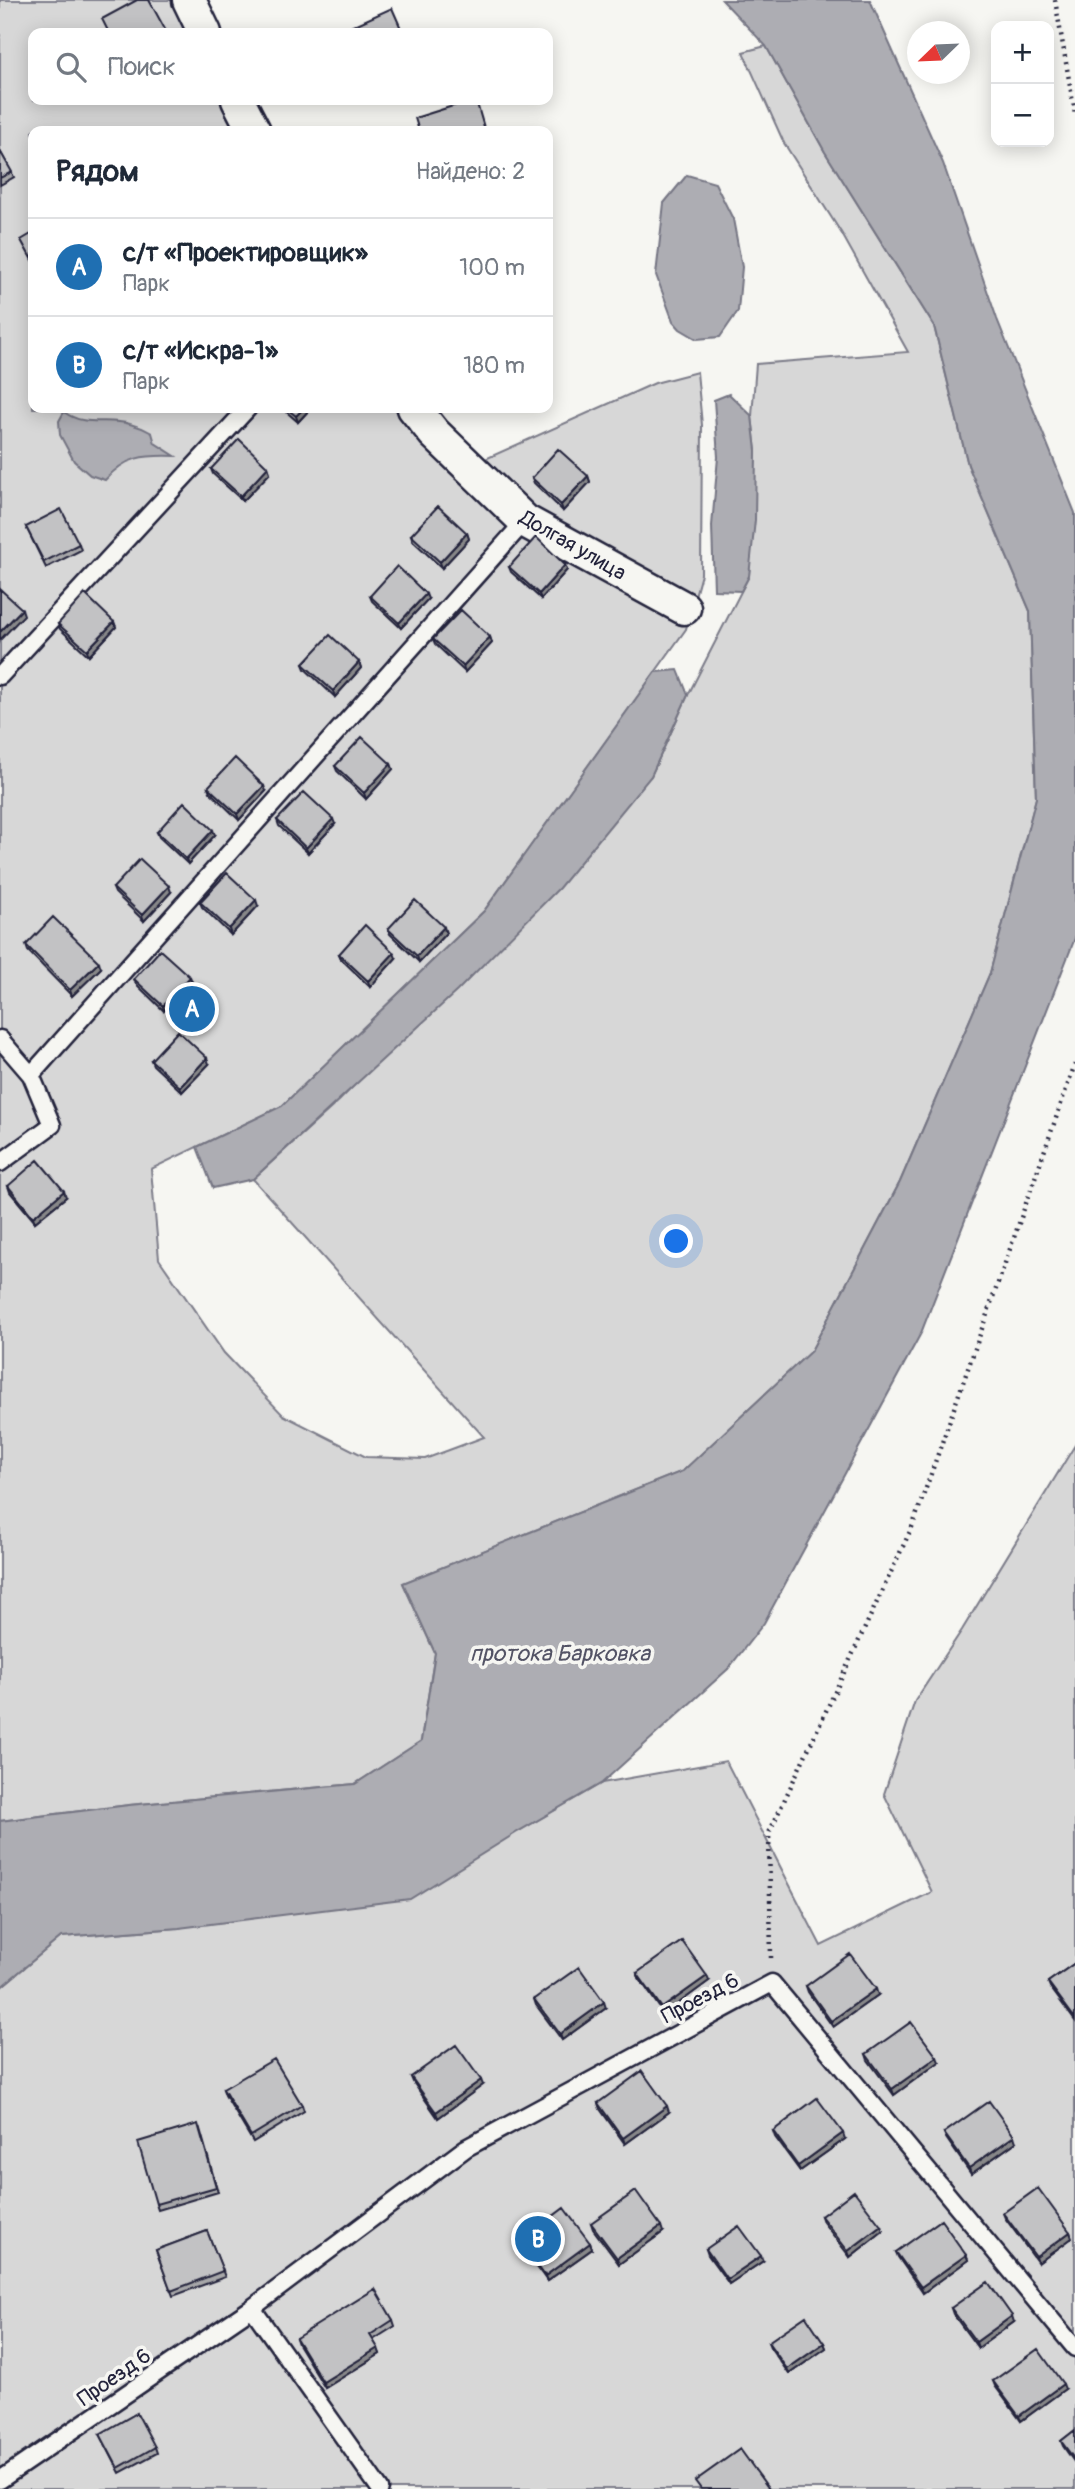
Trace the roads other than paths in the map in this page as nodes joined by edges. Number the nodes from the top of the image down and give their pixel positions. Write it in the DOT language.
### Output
graph roads {
  1 [pos="189,0"];
  2 [pos="203,28"];
  3 [pos="241,105"];
  4 [pos="251,126"];
  5 [pos="243,413"];
  6 [pos="418,413"];
  7 [pos="525,521"];
  8 [pos="684,608"];
  9 [pos="0,676"];
  10 [pos="0,1039"];
  11 [pos="31,1075"];
  12 [pos="0,1163"];
  13 [pos="252,2308"];
  14 [pos="1075,2348"];
  15 [pos="0,2480"];
  16 [pos="380,2489"];
  1 -- 2 [label="street"];
  3 -- 4 [label="street"];
  5 -- 9 [label="lane"];
  6 -- 7 [label="street, Долгая улица"];
  7 -- 8 [label="street, Долгая улица"];
  7 -- 11 [label="lane"];
  10 -- 11 [label="lane"];
  11 -- 12 [label="lane"];
  13 -- 14 [label="lane, Проезд 6"];
  13 -- 15 [label="lane, Проезд 6"];
  13 -- 16 [label="lane"];
}
